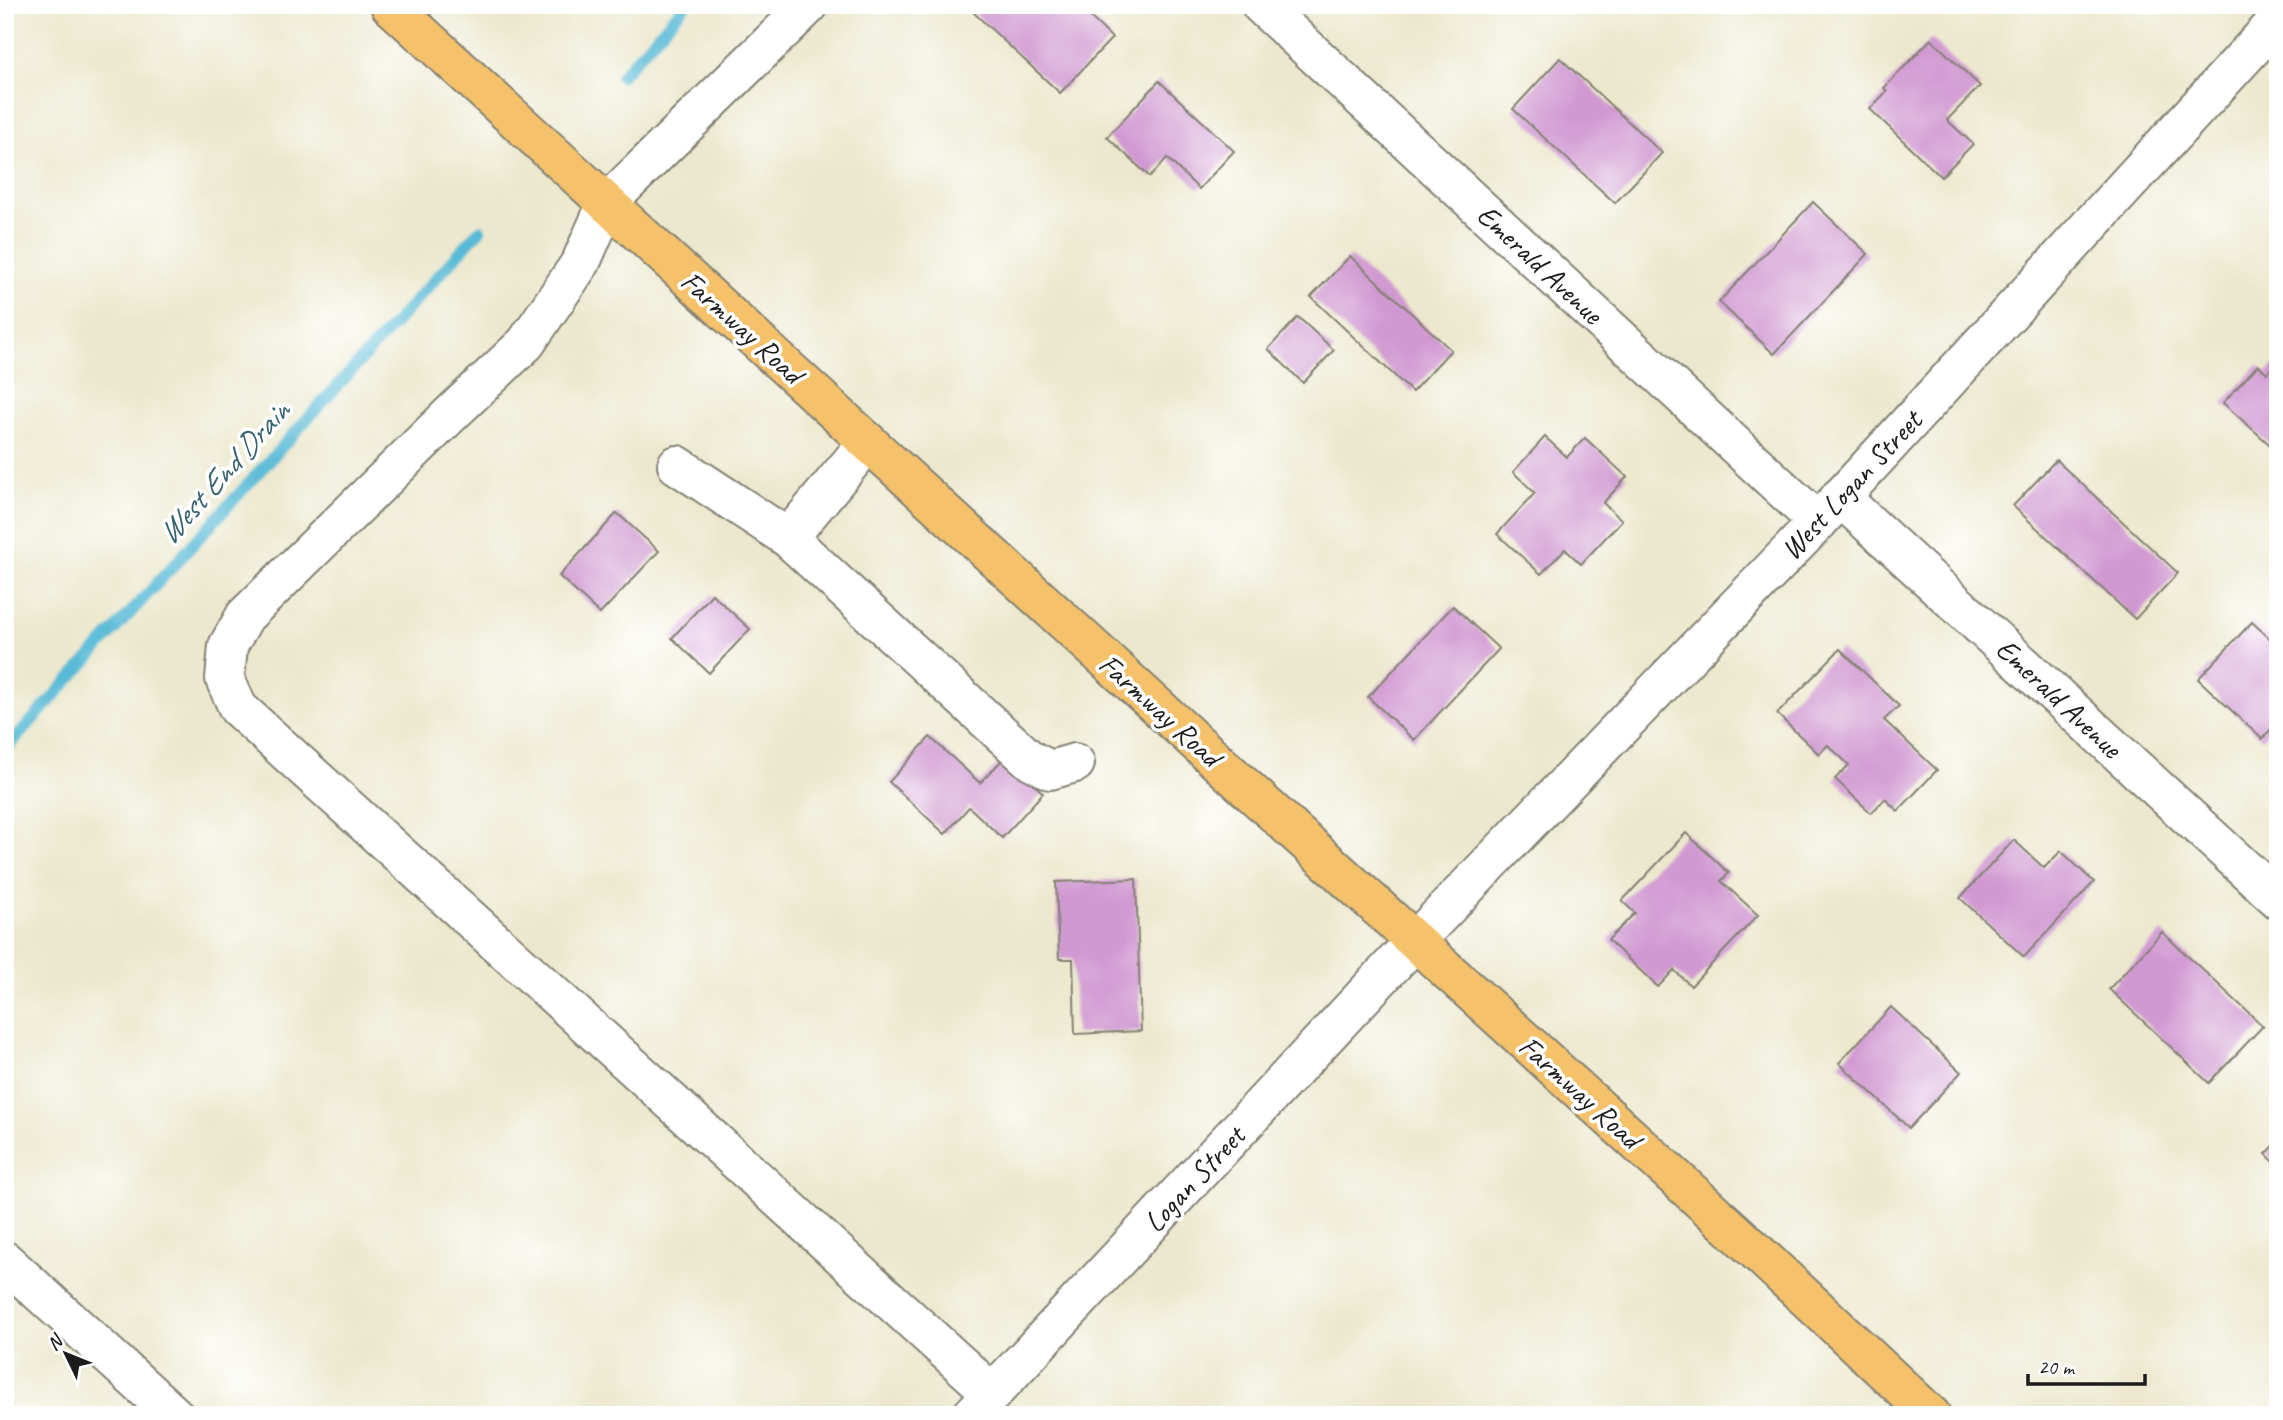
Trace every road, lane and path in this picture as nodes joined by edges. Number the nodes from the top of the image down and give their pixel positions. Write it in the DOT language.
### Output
graph roads {
  1 [pos="390,5"];
  2 [pos="809,5"];
  3 [pos="1261,5"];
  4 [pos="2278,20"];
  5 [pos="607,204"];
  6 [pos="868,442"];
  7 [pos="677,465"];
  8 [pos="1829,510"];
  9 [pos="788,538"];
  10 [pos="1074,762"];
  11 [pos="2278,899"];
  12 [pos="1414,942"];
  13 [pos="5,1261"];
  14 [pos="982,1404"];
  15 [pos="174,1415"];
  16 [pos="1931,1415"];
  1 -- 5 [label="main road, Farmway Road"];
  2 -- 5 [label="street"];
  3 -- 8 [label="street, Emerald Avenue"];
  4 -- 8 [label="street, West Logan Street"];
  5 -- 6 [label="main road, Farmway Road"];
  5 -- 14 [label="street"];
  6 -- 9 [label="street"];
  6 -- 12 [label="main road, Farmway Road"];
  7 -- 9 [label="street"];
  8 -- 11 [label="street, Emerald Avenue"];
  8 -- 12 [label="street, West Logan Street"];
  9 -- 10 [label="street"];
  12 -- 14 [label="street, Logan Street"];
  12 -- 16 [label="main road, Farmway Road"];
  13 -- 15 [label="street"];
}
